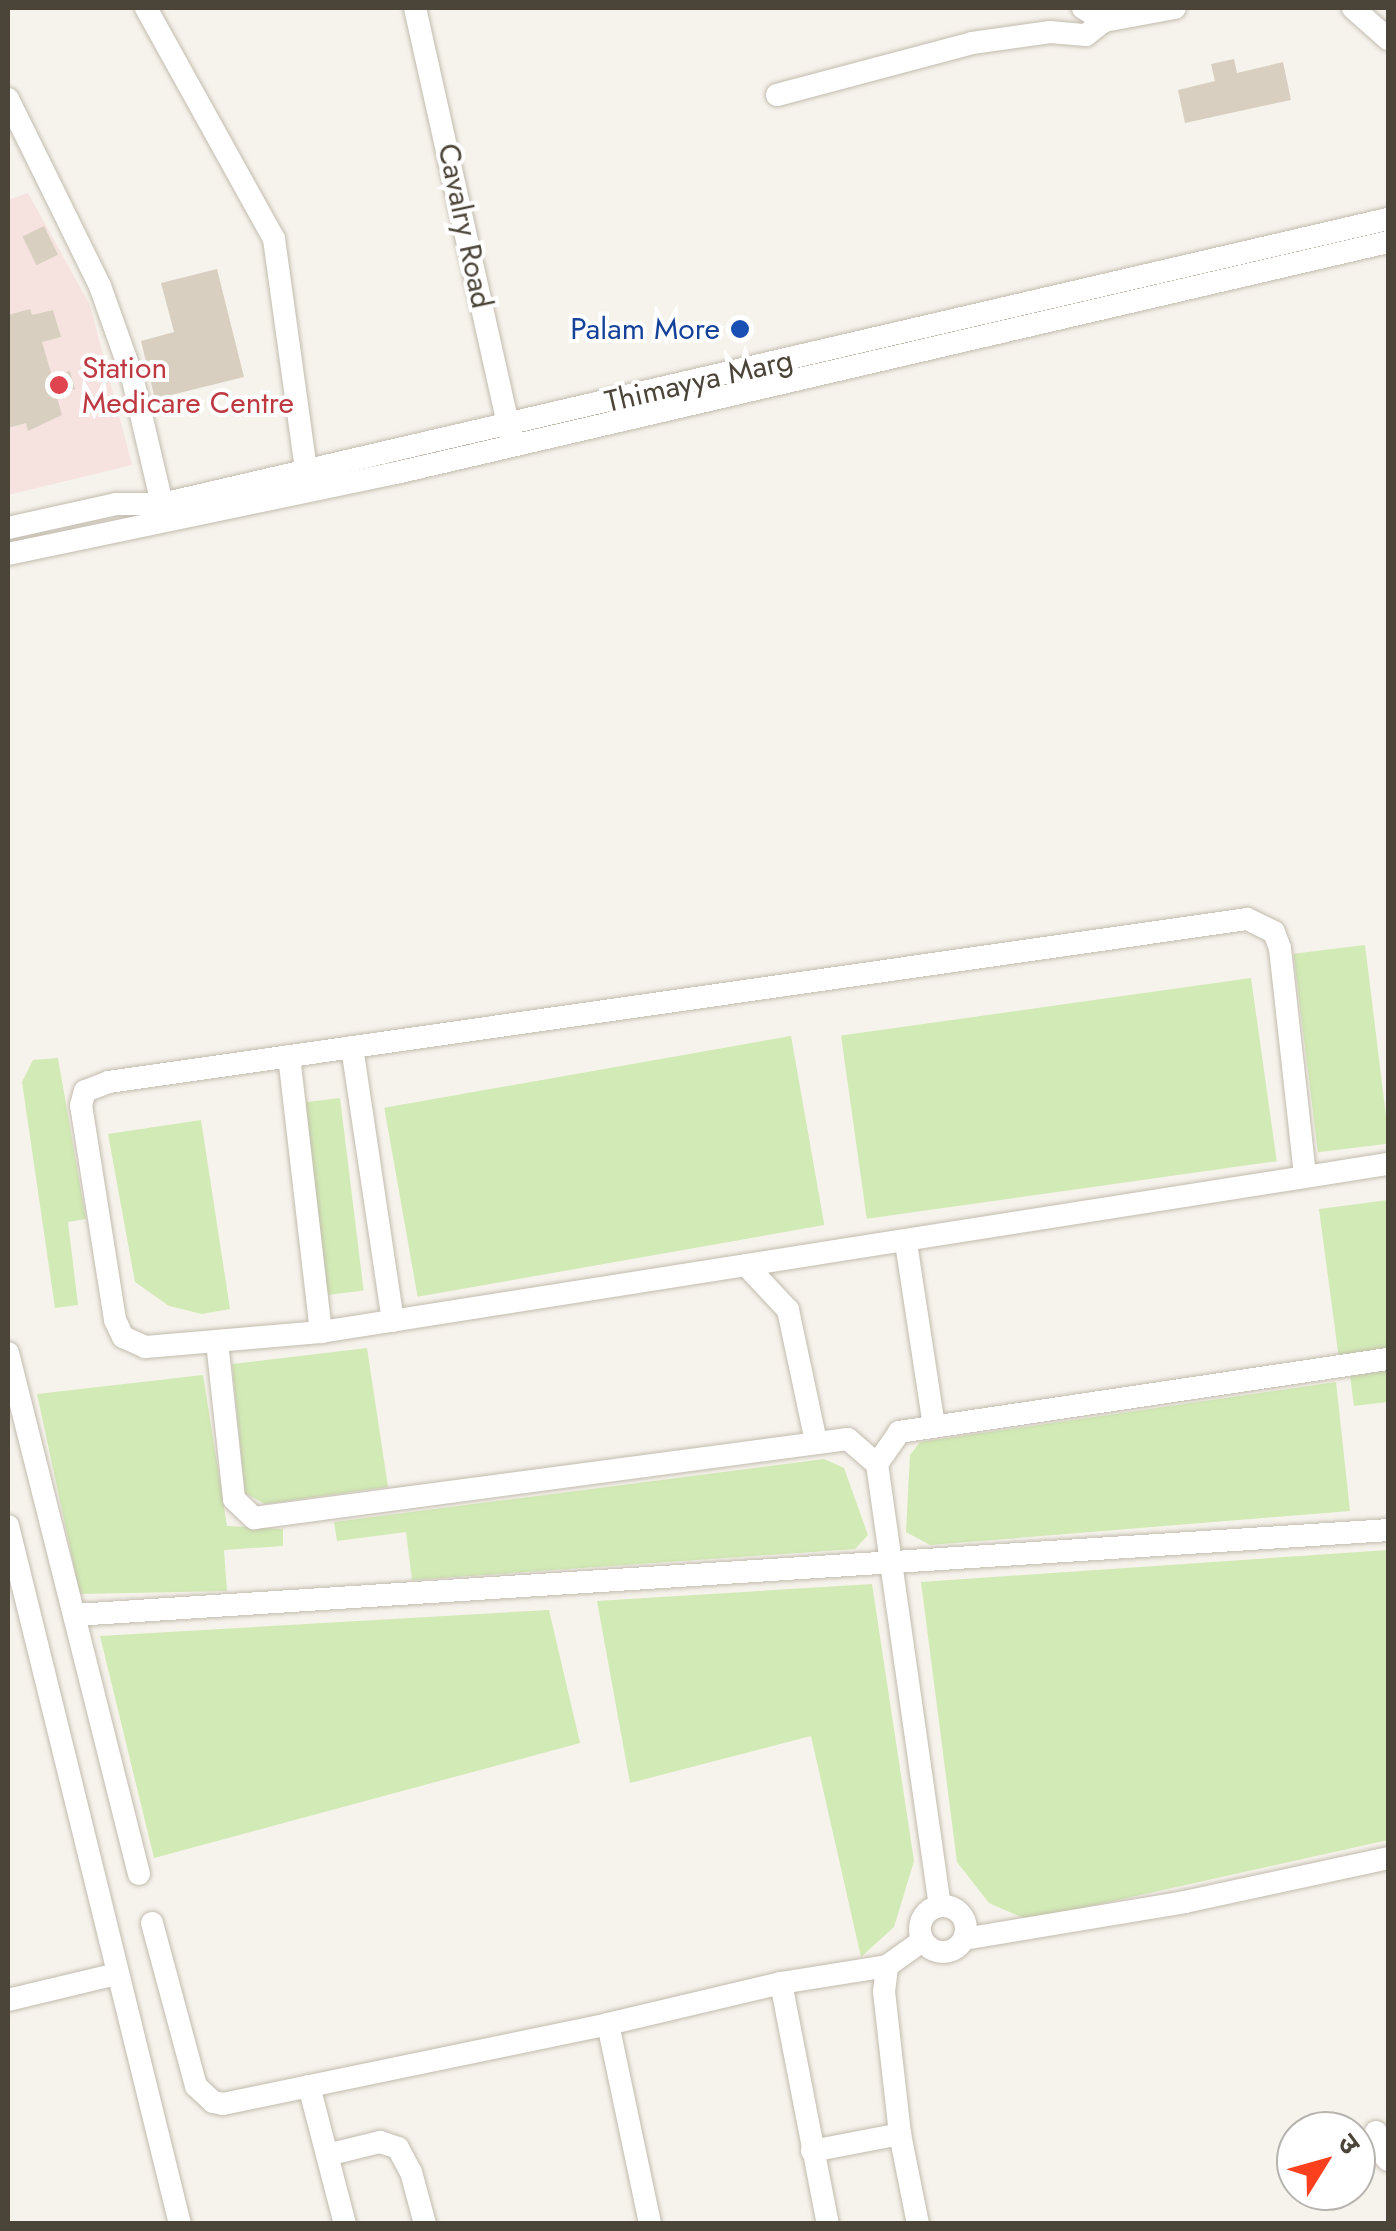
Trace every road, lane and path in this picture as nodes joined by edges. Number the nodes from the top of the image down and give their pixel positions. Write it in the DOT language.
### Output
graph roads {
  1 [pos="146,8"];
  2 [pos="415,8"];
  3 [pos="1083,8"];
  4 [pos="1175,8"];
  5 [pos="1353,8"];
  6 [pos="1104,21"];
  7 [pos="1388,39"];
  8 [pos="776,95"];
  9 [pos="8,99"];
  10 [pos="1388,219"];
  11 [pos="1388,242"];
  12 [pos="510,436"];
  13 [pos="393,462"];
  14 [pos="306,470"];
  15 [pos="162,504"];
  16 [pos="8,528"];
  17 [pos="8,554"];
  18 [pos="352,1047"];
  19 [pos="289,1056"];
  20 [pos="1388,1164"];
  21 [pos="1305,1174"];
  22 [pos="906,1243"];
  23 [pos="746,1265"];
  24 [pos="392,1321"];
  25 [pos="321,1332"];
  26 [pos="217,1342"];
  27 [pos="8,1353"];
  28 [pos="1388,1359"];
  29 [pos="934,1426"];
  30 [pos="816,1442"];
  31 [pos="877,1464"];
  32 [pos="8,1526"];
  33 [pos="1388,1530"];
  34 [pos="892,1565"];
  35 [pos="75,1616"];
  36 [pos="1388,1858"];
  37 [pos="139,1874"];
  38 [pos="940,1905"];
  39 [pos="152,1923"];
  40 [pos="964,1938"];
  41 [pos="922,1940"];
  42 [pos="886,1966"];
  43 [pos="116,1974"];
  44 [pos="781,1983"];
  45 [pos="8,2000"];
  46 [pos="608,2024"];
  47 [pos="309,2086"];
  48 [pos="1376,2132"];
  49 [pos="900,2134"];
  50 [pos="812,2151"];
  51 [pos="327,2155"];
  52 [pos="1388,2160"];
  53 [pos="180,2224"];
  54 [pos="345,2224"];
  55 [pos="425,2224"];
  56 [pos="650,2224"];
  57 [pos="828,2224"];
  58 [pos="918,2224"];
  1 -- 14 [label="street"];
  2 -- 12 [label="street, Cavalry Road"];
  3 -- 6 [label="street"];
  4 -- 6 [label="street"];
  5 -- 7 [label="street"];
  6 -- 8 [label="street"];
  9 -- 15 [label="street"];
  10 -- 12 [label="street, Thimayya Marg"];
  11 -- 12 [label="street, Thimayya Marg"];
  12 -- 13 [label="street, Thimayya Marg"];
  13 -- 14 [label="street, Thimayya Marg"];
  13 -- 17 [label="street, Thimayya Marg"];
  14 -- 15 [label="street, Thimayya Marg"];
  15 -- 16 [label="street, Thimayya Marg"];
  18 -- 19 [label="street"];
  18 -- 21 [label="street"];
  18 -- 24 [label="street"];
  19 -- 25 [label="street"];
  19 -- 26 [label="street"];
  20 -- 21 [label="street"];
  21 -- 22 [label="street"];
  22 -- 23 [label="street"];
  22 -- 29 [label="street"];
  23 -- 24 [label="street"];
  23 -- 30 [label="street"];
  24 -- 25 [label="street"];
  25 -- 26 [label="street"];
  26 -- 30 [label="street"];
  27 -- 35 [label="street"];
  28 -- 29 [label="street"];
  29 -- 31 [label="street"];
  30 -- 31 [label="street"];
  31 -- 34 [label="street"];
  32 -- 43 [label="street"];
  33 -- 34 [label="street"];
  34 -- 35 [label="street"];
  34 -- 38 [label="street"];
  35 -- 37 [label="street"];
  36 -- 40 [label="street"];
  38 -- 40 [label="street"];
  38 -- 41 [label="street"];
  39 -- 47 [label="street"];
  40 -- 41 [label="street"];
  41 -- 42 [label="street"];
  42 -- 44 [label="street"];
  42 -- 49 [label="street"];
  43 -- 45 [label="street"];
  43 -- 53 [label="street"];
  44 -- 46 [label="street"];
  44 -- 50 [label="street"];
  46 -- 47 [label="street"];
  46 -- 56 [label="street"];
  47 -- 51 [label="street"];
  48 -- 52 [label="street"];
  49 -- 50 [label="street"];
  49 -- 58 [label="street"];
  50 -- 57 [label="street"];
  51 -- 54 [label="street"];
  51 -- 55 [label="street"];
}
